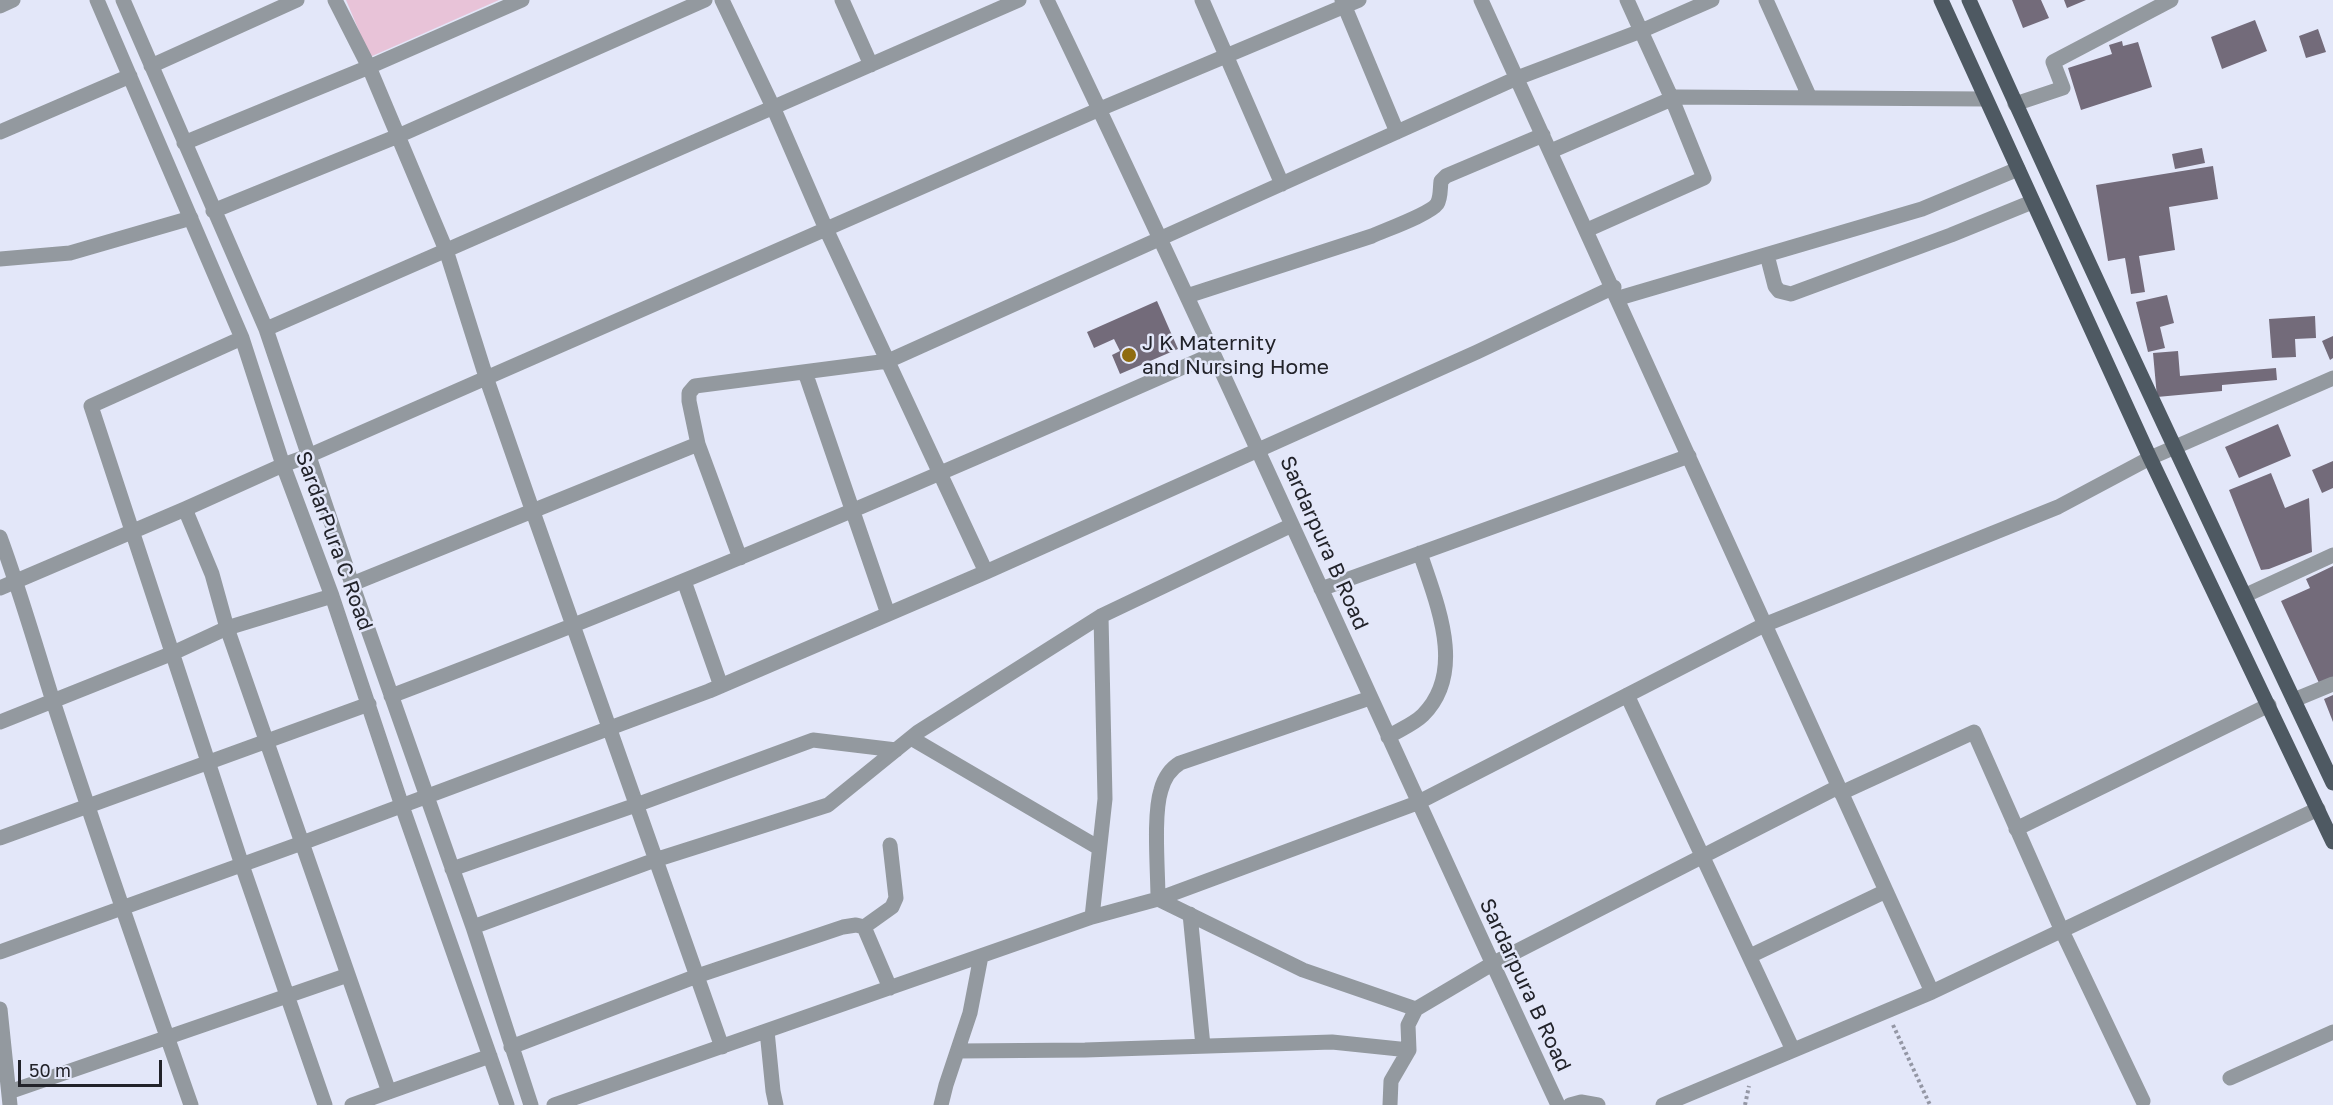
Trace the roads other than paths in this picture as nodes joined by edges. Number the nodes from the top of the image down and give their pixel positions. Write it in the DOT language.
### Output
graph roads {
  1 [pos="13,0"];
  2 [pos="96,0"];
  3 [pos="123,0"];
  4 [pos="297,0"];
  5 [pos="335,0"];
  6 [pos="522,0"];
  7 [pos="705,0"];
  8 [pos="722,0"];
  9 [pos="842,0"];
  10 [pos="1019,0"];
  11 [pos="1047,0"];
  12 [pos="1202,0"];
  13 [pos="1359,0"];
  14 [pos="1481,0"];
  15 [pos="1627,0"];
  16 [pos="1712,0"];
  17 [pos="1766,0"];
  18 [pos="1941,0"];
  19 [pos="1969,0"];
  20 [pos="2170,0"];
  21 [pos="1343,3"];
  22 [pos="0,6"];
  23 [pos="1641,31"];
  24 [pos="1227,55"];
  25 [pos="871,65"];
  26 [pos="151,66"];
  27 [pos="369,67"];
  28 [pos="130,76"];
  29 [pos="1517,78"];
  30 [pos="1810,98"];
  31 [pos="1672,99"];
  32 [pos="1986,99"];
  33 [pos="2015,104"];
  34 [pos="773,107"];
  35 [pos="1100,109"];
  36 [pos="0,132"];
  37 [pos="1397,132"];
  38 [pos="1543,135"];
  39 [pos="398,136"];
  40 [pos="184,143"];
  41 [pos="1551,151"];
  42 [pos="2018,169"];
  43 [pos="1282,184"];
  44 [pos="2032,202"];
  45 [pos="213,211"];
  46 [pos="191,218"];
  47 [pos="826,229"];
  48 [pos="1587,230"];
  49 [pos="1160,239"];
  50 [pos="446,250"];
  51 [pos="1767,255"];
  52 [pos="0,259"];
  53 [pos="1616,293"];
  54 [pos="1186,296"];
  55 [pos="266,329"];
  56 [pos="242,338"];
  57 [pos="1213,354"];
  58 [pos="888,361"];
  59 [pos="805,372"];
  60 [pos="486,377"];
  61 [pos="2333,378"];
  62 [pos="698,444"];
  63 [pos="2174,448"];
  64 [pos="1259,449"];
  65 [pos="308,456"];
  66 [pos="1689,456"];
  67 [pos="2150,458"];
  68 [pos="284,465"];
  69 [pos="941,475"];
  70 [pos="185,509"];
  71 [pos="533,512"];
  72 [pos="851,512"];
  73 [pos="1292,525"];
  74 [pos="133,531"];
  75 [pos="0,537"];
  76 [pos="1420,553"];
  77 [pos="2333,555"];
  78 [pos="740,558"];
  79 [pos="986,572"];
  80 [pos="16,581"];
  81 [pos="684,581"];
  82 [pos="352,584"];
  83 [pos="0,588"];
  84 [pos="1321,589"];
  85 [pos="2246,595"];
  86 [pos="332,596"];
  87 [pos="888,614"];
  88 [pos="1101,616"];
  89 [pos="1764,625"];
  90 [pos="573,627"];
  91 [pos="227,628"];
  92 [pos="173,653"];
  93 [pos="2333,684"];
  94 [pos="721,686"];
  95 [pos="1627,695"];
  96 [pos="392,696"];
  97 [pos="1370,698"];
  98 [pos="2294,700"];
  99 [pos="53,702"];
  100 [pos="369,704"];
  101 [pos="2269,705"];
  102 [pos="0,722"];
  103 [pos="608,729"];
  104 [pos="1388,737"];
  105 [pos="911,738"];
  106 [pos="266,740"];
  107 [pos="896,750"];
  108 [pos="208,761"];
  109 [pos="2333,783"];
  110 [pos="1840,790"];
  111 [pos="426,797"];
  112 [pos="1418,803"];
  113 [pos="636,805"];
  114 [pos="402,806"];
  115 [pos="89,807"];
  116 [pos="2318,809"];
  117 [pos="2016,829"];
  118 [pos="0,838"];
  119 [pos="2333,842"];
  120 [pos="302,843"];
  121 [pos="890,845"];
  122 [pos="1099,848"];
  123 [pos="1704,855"];
  124 [pos="655,860"];
  125 [pos="242,865"];
  126 [pos="452,869"];
  127 [pos="1886,891"];
  128 [pos="1158,899"];
  129 [pos="122,908"];
  130 [pos="1190,914"];
  131 [pos="1092,917"];
  132 [pos="473,927"];
  133 [pos="864,927"];
  134 [pos="2062,931"];
  135 [pos="0,952"];
  136 [pos="981,956"];
  137 [pos="1750,956"];
  138 [pos="1492,964"];
  139 [pos="348,975"];
  140 [pos="697,976"];
  141 [pos="890,988"];
  142 [pos="1932,992"];
  143 [pos="287,996"];
  144 [pos="0,1009"];
  145 [pos="1416,1009"];
  146 [pos="767,1031"];
  147 [pos="2333,1032"];
  148 [pos="168,1038"];
  149 [pos="1203,1046"];
  150 [pos="511,1047"];
  151 [pos="722,1047"];
  152 [pos="1409,1050"];
  153 [pos="1793,1050"];
  154 [pos="958,1051"];
  155 [pos="490,1056"];
  156 [pos="2230,1078"];
  157 [pos="389,1092"];
  158 [pos="10,1099"];
  159 [pos="2143,1101"];
  160 [pos="191,1105"];
  161 [pos="325,1105"];
  162 [pos="352,1105"];
  163 [pos="507,1105"];
  164 [pos="531,1105"];
  165 [pos="554,1105"];
  166 [pos="776,1105"];
  167 [pos="941,1105"];
  168 [pos="1390,1105"];
  169 [pos="1558,1105"];
  170 [pos="1570,1105"];
  171 [pos="1598,1105"];
  172 [pos="1663,1105"];
  1 -- 22 [label="street"];
  2 -- 28 [label="street, SardarPura C Road"];
  3 -- 26 [label="street, SardarPura C Road"];
  4 -- 26 [label="street"];
  5 -- 27 [label="street"];
  6 -- 27 [label="street"];
  7 -- 39 [label="street"];
  8 -- 34 [label="street"];
  9 -- 25 [label="street"];
  10 -- 25 [label="street"];
  11 -- 35 [label="street, Sardarpura B Road"];
  12 -- 24 [label="street"];
  13 -- 21 [label="street"];
  14 -- 29 [label="street"];
  15 -- 23 [label="street"];
  16 -- 23 [label="street"];
  17 -- 30 [label="street"];
  18 -- 32 [label="main road"];
  19 -- 33 [label="main road"];
  20 -- 33 [label="street"];
  21 -- 24 [label="street"];
  21 -- 37 [label="street"];
  23 -- 29 [label="street"];
  23 -- 31 [label="street"];
  24 -- 35 [label="street"];
  24 -- 43 [label="street"];
  25 -- 34 [label="street"];
  26 -- 40 [label="street, SardarPura C Road"];
  27 -- 39 [label="street"];
  27 -- 40 [label="street"];
  28 -- 36 [label="street"];
  28 -- 46 [label="street, SardarPura C Road"];
  29 -- 37 [label="street"];
  29 -- 38 [label="street"];
  30 -- 31 [label="street"];
  30 -- 32 [label="street"];
  31 -- 41 [label="street"];
  31 -- 48 [label="street"];
  32 -- 42 [label="main road"];
  33 -- 63 [label="main road"];
  34 -- 47 [label="street"];
  34 -- 50 [label="street"];
  35 -- 47 [label="street"];
  35 -- 49 [label="street, Sardarpura B Road"];
  37 -- 43 [label="street"];
  38 -- 41 [label="street"];
  38 -- 54 [label="street"];
  39 -- 45 [label="street"];
  39 -- 50 [label="street"];
  40 -- 45 [label="street, SardarPura C Road"];
  41 -- 48 [label="street"];
  42 -- 44 [label="main road"];
  42 -- 51 [label="street"];
  43 -- 49 [label="street"];
  44 -- 51 [label="street"];
  44 -- 67 [label="main road"];
  45 -- 55 [label="street, SardarPura C Road"];
  46 -- 52 [label="street"];
  46 -- 56 [label="street, SardarPura C Road"];
  47 -- 58 [label="street"];
  47 -- 60 [label="street"];
  48 -- 53 [label="street"];
  49 -- 54 [label="street, Sardarpura B Road"];
  49 -- 58 [label="street"];
  50 -- 55 [label="street"];
  50 -- 60 [label="street"];
  51 -- 53 [label="street"];
  53 -- 64 [label="street"];
  53 -- 66 [label="street"];
  54 -- 57 [label="street, Sardarpura B Road"];
  55 -- 65 [label="street, SardarPura C Road"];
  56 -- 68 [label="street, SardarPura C Road"];
  56 -- 74 [label="street"];
  57 -- 64 [label="street, Sardarpura B Road"];
  57 -- 69 [label="street"];
  58 -- 59 [label="street"];
  58 -- 69 [label="street"];
  59 -- 62 [label="street"];
  59 -- 72 [label="street"];
  60 -- 65 [label="street"];
  60 -- 71 [label="street"];
  61 -- 63 [label="street"];
  62 -- 71 [label="street"];
  62 -- 78 [label="street"];
  63 -- 67 [label="street"];
  63 -- 85 [label="main road"];
  64 -- 73 [label="street, Sardarpura B Road"];
  64 -- 79 [label="street"];
  65 -- 68 [label="street"];
  65 -- 82 [label="street, SardarPura C Road"];
  66 -- 76 [label="street"];
  66 -- 89 [label="street"];
  67 -- 89 [label="street"];
  67 -- 101 [label="main road"];
  68 -- 70 [label="street"];
  68 -- 86 [label="street, SardarPura C Road"];
  69 -- 72 [label="street"];
  69 -- 79 [label="street"];
  70 -- 74 [label="street"];
  70 -- 91 [label="street"];
  71 -- 82 [label="street"];
  71 -- 90 [label="street"];
  72 -- 78 [label="street"];
  72 -- 87 [label="street"];
  73 -- 84 [label="street, Sardarpura B Road"];
  73 -- 88 [label="street"];
  74 -- 80 [label="street"];
  74 -- 92 [label="street"];
  75 -- 80 [label="street"];
  76 -- 84 [label="street"];
  76 -- 104 [label="street"];
  77 -- 85 [label="street"];
  78 -- 81 [label="street"];
  79 -- 87 [label="street"];
  80 -- 83 [label="street"];
  80 -- 99 [label="street"];
  81 -- 90 [label="street"];
  81 -- 94 [label="street"];
  82 -- 96 [label="street, SardarPura C Road"];
  84 -- 97 [label="street, Sardarpura B Road"];
  85 -- 98 [label="main road"];
  86 -- 91 [label="street"];
  86 -- 100 [label="street, SardarPura C Road"];
  87 -- 94 [label="street"];
  88 -- 105 [label="street"];
  88 -- 122 [label="street"];
  89 -- 95 [label="street"];
  89 -- 110 [label="street"];
  90 -- 96 [label="street"];
  90 -- 103 [label="street"];
  91 -- 92 [label="street"];
  91 -- 106 [label="street"];
  92 -- 99 [label="street"];
  92 -- 108 [label="street"];
  93 -- 98 [label="street"];
  94 -- 103 [label="street"];
  95 -- 112 [label="street"];
  95 -- 123 [label="street"];
  96 -- 111 [label="street, SardarPura C Road"];
  97 -- 104 [label="street, Sardarpura B Road"];
  97 -- 128 [label="street"];
  98 -- 109 [label="main road"];
  99 -- 102 [label="street"];
  99 -- 115 [label="street"];
  100 -- 106 [label="street"];
  100 -- 114 [label="street, SardarPura C Road"];
  101 -- 116 [label="main road"];
  101 -- 117 [label="street"];
  103 -- 111 [label="street"];
  103 -- 113 [label="street"];
  104 -- 112 [label="street, Sardarpura B Road"];
  105 -- 107 [label="street"];
  105 -- 122 [label="street"];
  106 -- 108 [label="street"];
  106 -- 120 [label="street"];
  107 -- 113 [label="street"];
  107 -- 124 [label="street"];
  108 -- 115 [label="street"];
  108 -- 125 [label="street"];
  110 -- 117 [label="street"];
  110 -- 123 [label="street"];
  110 -- 127 [label="street"];
  111 -- 114 [label="street"];
  111 -- 126 [label="street, SardarPura C Road"];
  112 -- 128 [label="street"];
  112 -- 138 [label="street, Sardarpura B Road"];
  113 -- 124 [label="street"];
  113 -- 126 [label="street"];
  114 -- 120 [label="street"];
  114 -- 155 [label="street, SardarPura C Road"];
  115 -- 118 [label="street"];
  115 -- 129 [label="street"];
  116 -- 119 [label="main road"];
  116 -- 134 [label="street"];
  117 -- 134 [label="street"];
  120 -- 125 [label="street"];
  120 -- 139 [label="street"];
  121 -- 133 [label="street"];
  122 -- 131 [label="street"];
  123 -- 137 [label="street"];
  123 -- 138 [label="street"];
  124 -- 132 [label="street"];
  124 -- 140 [label="street"];
  125 -- 129 [label="street"];
  125 -- 143 [label="street"];
  126 -- 132 [label="street, SardarPura C Road"];
  127 -- 137 [label="street"];
  127 -- 142 [label="street"];
  128 -- 130 [label="street"];
  128 -- 131 [label="street"];
  129 -- 135 [label="street"];
  129 -- 148 [label="street"];
  130 -- 145 [label="street"];
  130 -- 149 [label="street"];
  131 -- 136 [label="street"];
  132 -- 150 [label="street, SardarPura C Road"];
  133 -- 140 [label="street"];
  133 -- 141 [label="street"];
  134 -- 142 [label="street"];
  134 -- 159 [label="street"];
  136 -- 141 [label="street"];
  136 -- 154 [label="street"];
  137 -- 153 [label="street"];
  138 -- 145 [label="street"];
  138 -- 169 [label="street, Sardarpura B Road"];
  139 -- 143 [label="street"];
  139 -- 157 [label="street"];
  140 -- 150 [label="street"];
  140 -- 151 [label="street"];
  141 -- 146 [label="street"];
  142 -- 153 [label="street"];
  143 -- 148 [label="street"];
  143 -- 161 [label="street"];
  144 -- 158 [label="street"];
  145 -- 152 [label="street"];
  146 -- 151 [label="street"];
  146 -- 166 [label="street"];
  147 -- 156 [label="street"];
  148 -- 158 [label="street"];
  148 -- 160 [label="street"];
  149 -- 152 [label="street"];
  149 -- 154 [label="street"];
  150 -- 164 [label="street, SardarPura C Road"];
  151 -- 165 [label="street"];
  152 -- 168 [label="street"];
  153 -- 172 [label="street"];
  154 -- 167 [label="street"];
  155 -- 157 [label="street"];
  155 -- 163 [label="street, SardarPura C Road"];
  157 -- 162 [label="street"];
  170 -- 171 [label="street"];
}
